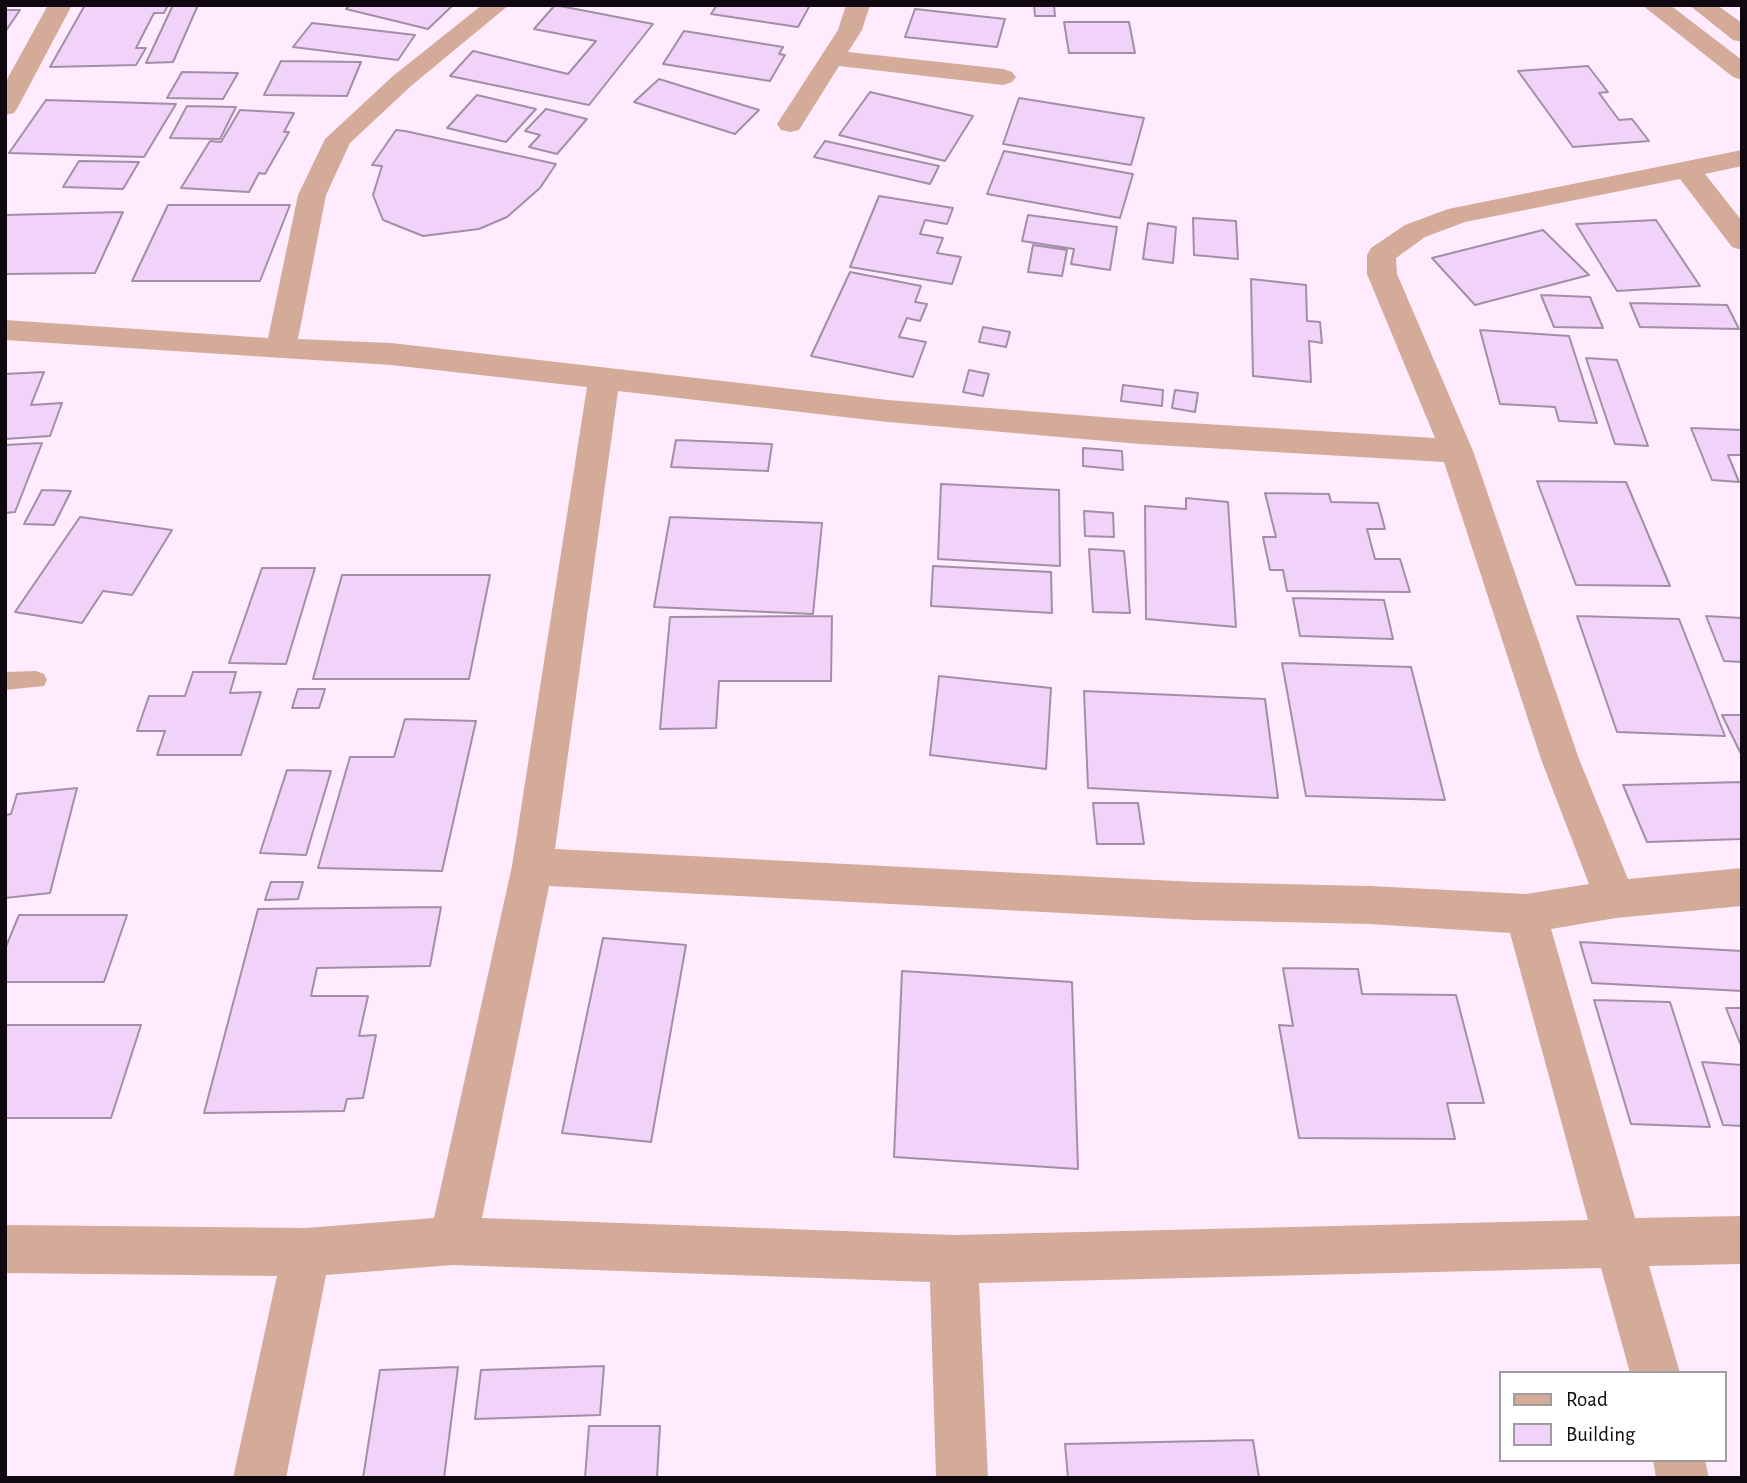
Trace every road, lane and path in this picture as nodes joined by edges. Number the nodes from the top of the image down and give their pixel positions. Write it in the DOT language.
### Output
graph roads {
  1 [pos="60,5"];
  2 [pos="497,5"];
  3 [pos="858,5"];
  4 [pos="1654,5"];
  5 [pos="1701,5"];
  6 [pos="1742,35"];
  7 [pos="832,58"];
  8 [pos="1742,72"];
  9 [pos="1003,77"];
  10 [pos="5,107"];
  11 [pos="790,124"];
  12 [pos="1742,158"];
  13 [pos="1688,170"];
  14 [pos="1742,241"];
  15 [pos="5,330"];
  16 [pos="281,349"];
  17 [pos="604,379"];
  18 [pos="1457,451"];
  19 [pos="36,680"];
  20 [pos="5,681"];
  21 [pos="532,866"];
  22 [pos="1742,887"];
  23 [pos="1616,899"];
  24 [pos="1526,914"];
  25 [pos="1742,1240"];
  26 [pos="453,1241"];
  27 [pos="1618,1241"];
  28 [pos="5,1249"];
  29 [pos="306,1252"];
  30 [pos="954,1259"];
  31 [pos="1654,1371"];
  32 [pos="259,1478"];
  33 [pos="962,1478"];
  1 -- 10 [label="street"];
  2 -- 16 [label="street"];
  3 -- 7 [label="street"];
  4 -- 8 [label="street"];
  5 -- 6 [label="street"];
  7 -- 9 [label="street"];
  7 -- 11 [label="street"];
  12 -- 13 [label="street"];
  13 -- 14 [label="street"];
  13 -- 18 [label="street"];
  15 -- 16 [label="street"];
  16 -- 17 [label="street"];
  17 -- 18 [label="street"];
  17 -- 21 [label="street"];
  18 -- 23 [label="street"];
  19 -- 20 [label="lane"];
  21 -- 24 [label="street"];
  21 -- 26 [label="street"];
  22 -- 23 [label="street"];
  23 -- 24 [label="street"];
  24 -- 27 [label="street"];
  25 -- 27 [label="street"];
  26 -- 29 [label="street"];
  26 -- 30 [label="street"];
  27 -- 30 [label="street"];
  27 -- 31 [label="street"];
  28 -- 29 [label="street"];
  29 -- 32 [label="street"];
  30 -- 33 [label="street"];
}
